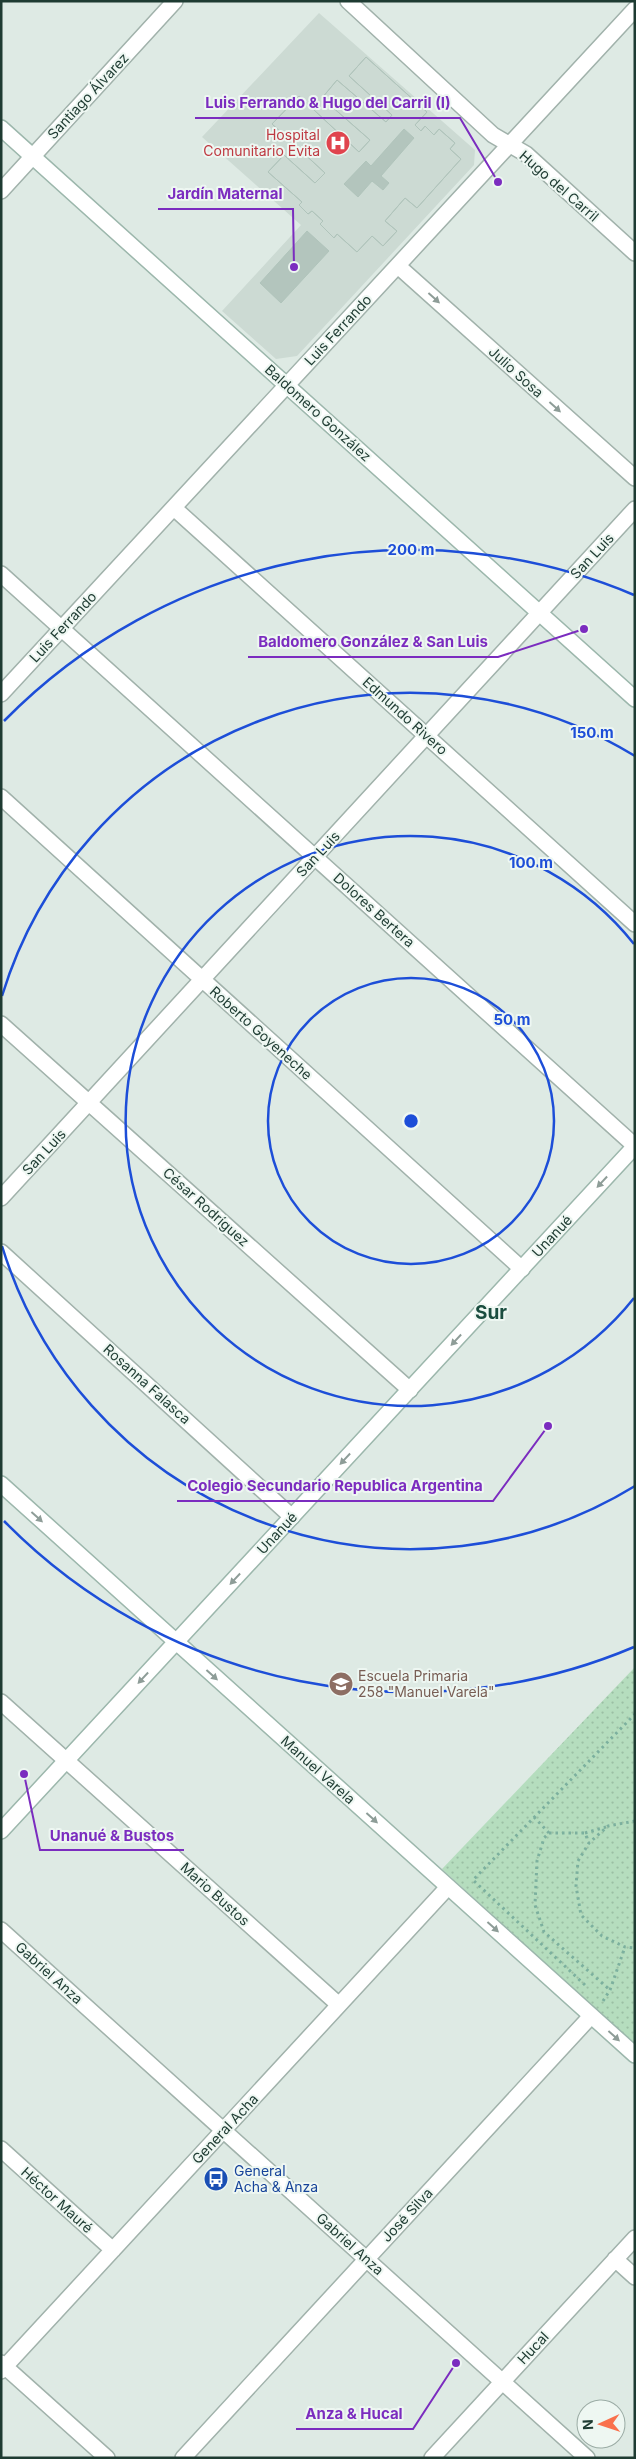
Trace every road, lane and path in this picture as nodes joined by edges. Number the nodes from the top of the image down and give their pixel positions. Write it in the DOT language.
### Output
graph roads {
  1 [pos="175,1"];
  2 [pos="348,1"];
  3 [pos="635,9"];
  4 [pos="1,128"];
  5 [pos="510,145"];
  6 [pos="33,156"];
  7 [pos="1,190"];
  8 [pos="635,253"];
  9 [pos="398,266"];
  10 [pos="287,385"];
  11 [pos="635,478"];
  12 [pos="174,508"];
  13 [pos="635,509"];
  14 [pos="1,574"];
  15 [pos="539,613"];
  16 [pos="62,629"];
  17 [pos="1,694"];
  18 [pos="635,699"];
  19 [pos="427,736"];
  20 [pos="1,797"];
  21 [pos="315,857"];
  22 [pos="635,924"];
  23 [pos="202,980"];
  24 [pos="1,1024"];
  25 [pos="89,1103"];
  26 [pos="635,1146"];
  27 [pos="1,1198"];
  28 [pos="1,1252"];
  29 [pos="522,1269"];
  30 [pos="410,1390"];
  31 [pos="1,1484"];
  32 [pos="292,1516"];
  33 [pos="176,1642"];
  34 [pos="1,1702"];
  35 [pos="635,1714"];
  36 [pos="67,1761"];
  37 [pos="534,1818"];
  38 [pos="635,1821"];
  39 [pos="608,1826"];
  40 [pos="1,1831"];
  41 [pos="549,1833"];
  42 [pos="585,1833"];
  43 [pos="589,1843"];
  44 [pos="448,1887"];
  45 [pos="1,1930"];
  46 [pos="625,1947"];
  47 [pos="635,1948"];
  48 [pos="588,1988"];
  49 [pos="610,1990"];
  50 [pos="596,1995"];
  51 [pos="603,2001"];
  52 [pos="339,2005"];
  53 [pos="609,2007"];
  54 [pos="591,2016"];
  55 [pos="635,2055"];
  56 [pos="224,2130"];
  57 [pos="1,2149"];
  58 [pos="635,2238"];
  59 [pos="113,2250"];
  60 [pos="366,2259"];
  61 [pos="615,2259"];
  62 [pos="635,2277"];
  63 [pos="3,2367"];
  64 [pos="502,2381"];
  65 [pos="107,2458"];
  66 [pos="183,2458"];
  67 [pos="432,2458"];
  68 [pos="587,2458"];
  1 -- 6 [label="street, Santiago Álvarez"];
  2 -- 5 [label="street, Hugo del Carril"];
  3 -- 5 [label="street, Luis Ferrando"];
  4 -- 6 [label="street, Baldomero González"];
  5 -- 8 [label="street, Hugo del Carril"];
  5 -- 9 [label="street, Luis Ferrando"];
  6 -- 7 [label="street, Santiago Álvarez"];
  6 -- 10 [label="street, Baldomero González"];
  9 -- 10 [label="street, Luis Ferrando"];
  9 -- 11 [label="street, Julio Sosa, one-way"];
  10 -- 12 [label="street, Luis Ferrando"];
  10 -- 15 [label="street, Baldomero González"];
  12 -- 16 [label="street, Luis Ferrando"];
  12 -- 19 [label="street, Edmundo Rivero"];
  13 -- 15 [label="street, San Luis"];
  14 -- 16 [label="street, Dolores Bertera"];
  15 -- 18 [label="street, Baldomero González"];
  15 -- 19 [label="street, San Luis"];
  16 -- 17 [label="street, Luis Ferrando"];
  16 -- 21 [label="street, Dolores Bertera"];
  19 -- 21 [label="street, San Luis"];
  19 -- 22 [label="street, Edmundo Rivero"];
  20 -- 23 [label="street, Roberto Goyeneche"];
  21 -- 23 [label="street, San Luis"];
  21 -- 26 [label="street, Dolores Bertera"];
  23 -- 25 [label="street, San Luis"];
  23 -- 29 [label="street, Roberto Goyeneche"];
  24 -- 25 [label="street, César Rodríguez"];
  25 -- 27 [label="street, San Luis"];
  25 -- 30 [label="street, César Rodríguez"];
  26 -- 29 [label="street, Unanué, one-way"];
  28 -- 32 [label="street, Rosanna Falasca"];
  29 -- 30 [label="street, Unanué, one-way"];
  30 -- 32 [label="street, Unanué, one-way"];
  31 -- 33 [label="street, Manuel Varela, one-way"];
  32 -- 33 [label="street, Unanué, one-way"];
  33 -- 36 [label="street, Unanué, one-way"];
  33 -- 44 [label="street, Manuel Varela, one-way"];
  34 -- 36 [label="street, Mario Bustos"];
  35 -- 37 [label="path"];
  36 -- 40 [label="street, Unanué"];
  36 -- 52 [label="street, Mario Bustos"];
  37 -- 41 [label="path"];
  37 -- 48 [label="path"];
  38 -- 39 [label="path"];
  39 -- 42 [label="path"];
  39 -- 43 [label="path"];
  41 -- 42 [label="path"];
  41 -- 49 [label="path"];
  42 -- 43 [label="path"];
  43 -- 46 [label="path"];
  44 -- 52 [label="street, General Acha"];
  44 -- 54 [label="street, Manuel Varela, one-way"];
  45 -- 56 [label="street, Gabriel Anza"];
  46 -- 47 [label="path"];
  46 -- 49 [label="path"];
  49 -- 51 [label="path"];
  50 -- 51 [label="path"];
  51 -- 53 [label="path"];
  52 -- 56 [label="street, General Acha"];
  54 -- 55 [label="street, Manuel Varela, one-way"];
  54 -- 60 [label="street, José Silva"];
  56 -- 59 [label="street, General Acha"];
  56 -- 60 [label="street, Gabriel Anza"];
  57 -- 59 [label="street, Héctor Mauré"];
  58 -- 61 [label="street, Hucal"];
  59 -- 63 [label="street, General Acha"];
  60 -- 64 [label="street, Gabriel Anza"];
  60 -- 66 [label="street, José Silva"];
  61 -- 62 [label="street"];
  61 -- 64 [label="street, Hucal"];
  63 -- 65 [label="street"];
  64 -- 67 [label="street, Hucal"];
  64 -- 68 [label="street, Gabriel Anza"];
}
